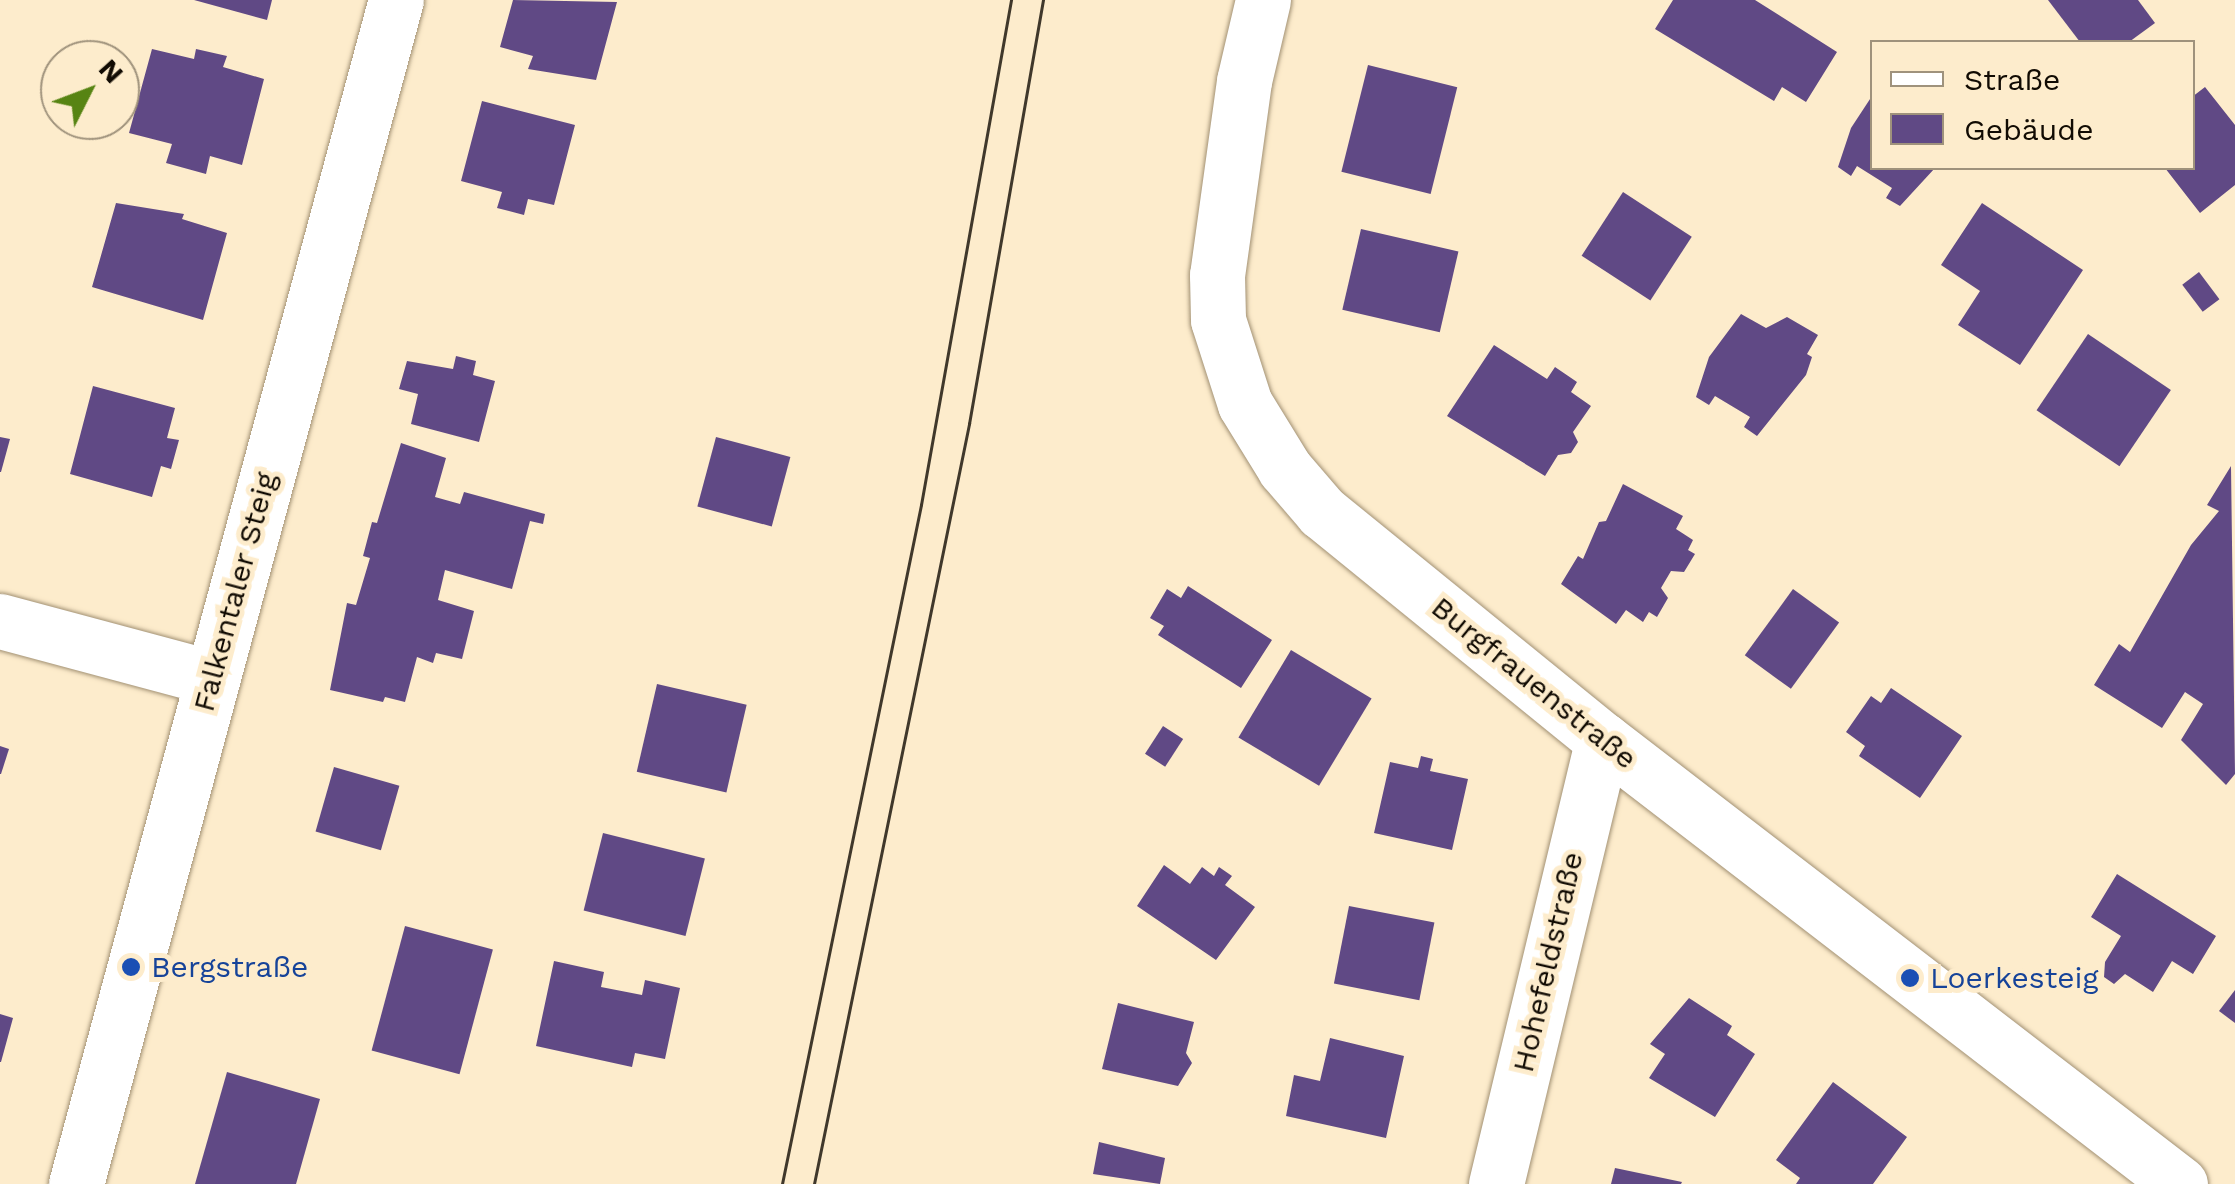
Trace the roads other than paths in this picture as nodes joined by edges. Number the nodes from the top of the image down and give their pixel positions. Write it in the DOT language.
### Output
graph roads {
  1 [pos="396,0"];
  2 [pos="1263,0"];
  3 [pos="0,620"];
  4 [pos="213,678"];
  5 [pos="1604,740"];
  6 [pos="76,1184"];
  7 [pos="1496,1184"];
  8 [pos="2180,1184"];
  1 -- 4 [label="street, Falkentaler Steig"];
  2 -- 5 [label="street, Burgfrauenstraße"];
  3 -- 4 [label="street"];
  4 -- 6 [label="street, Falkentaler Steig"];
  5 -- 7 [label="street, Hohefeldstraße"];
  5 -- 8 [label="street, Burgfrauenstraße"];
}
